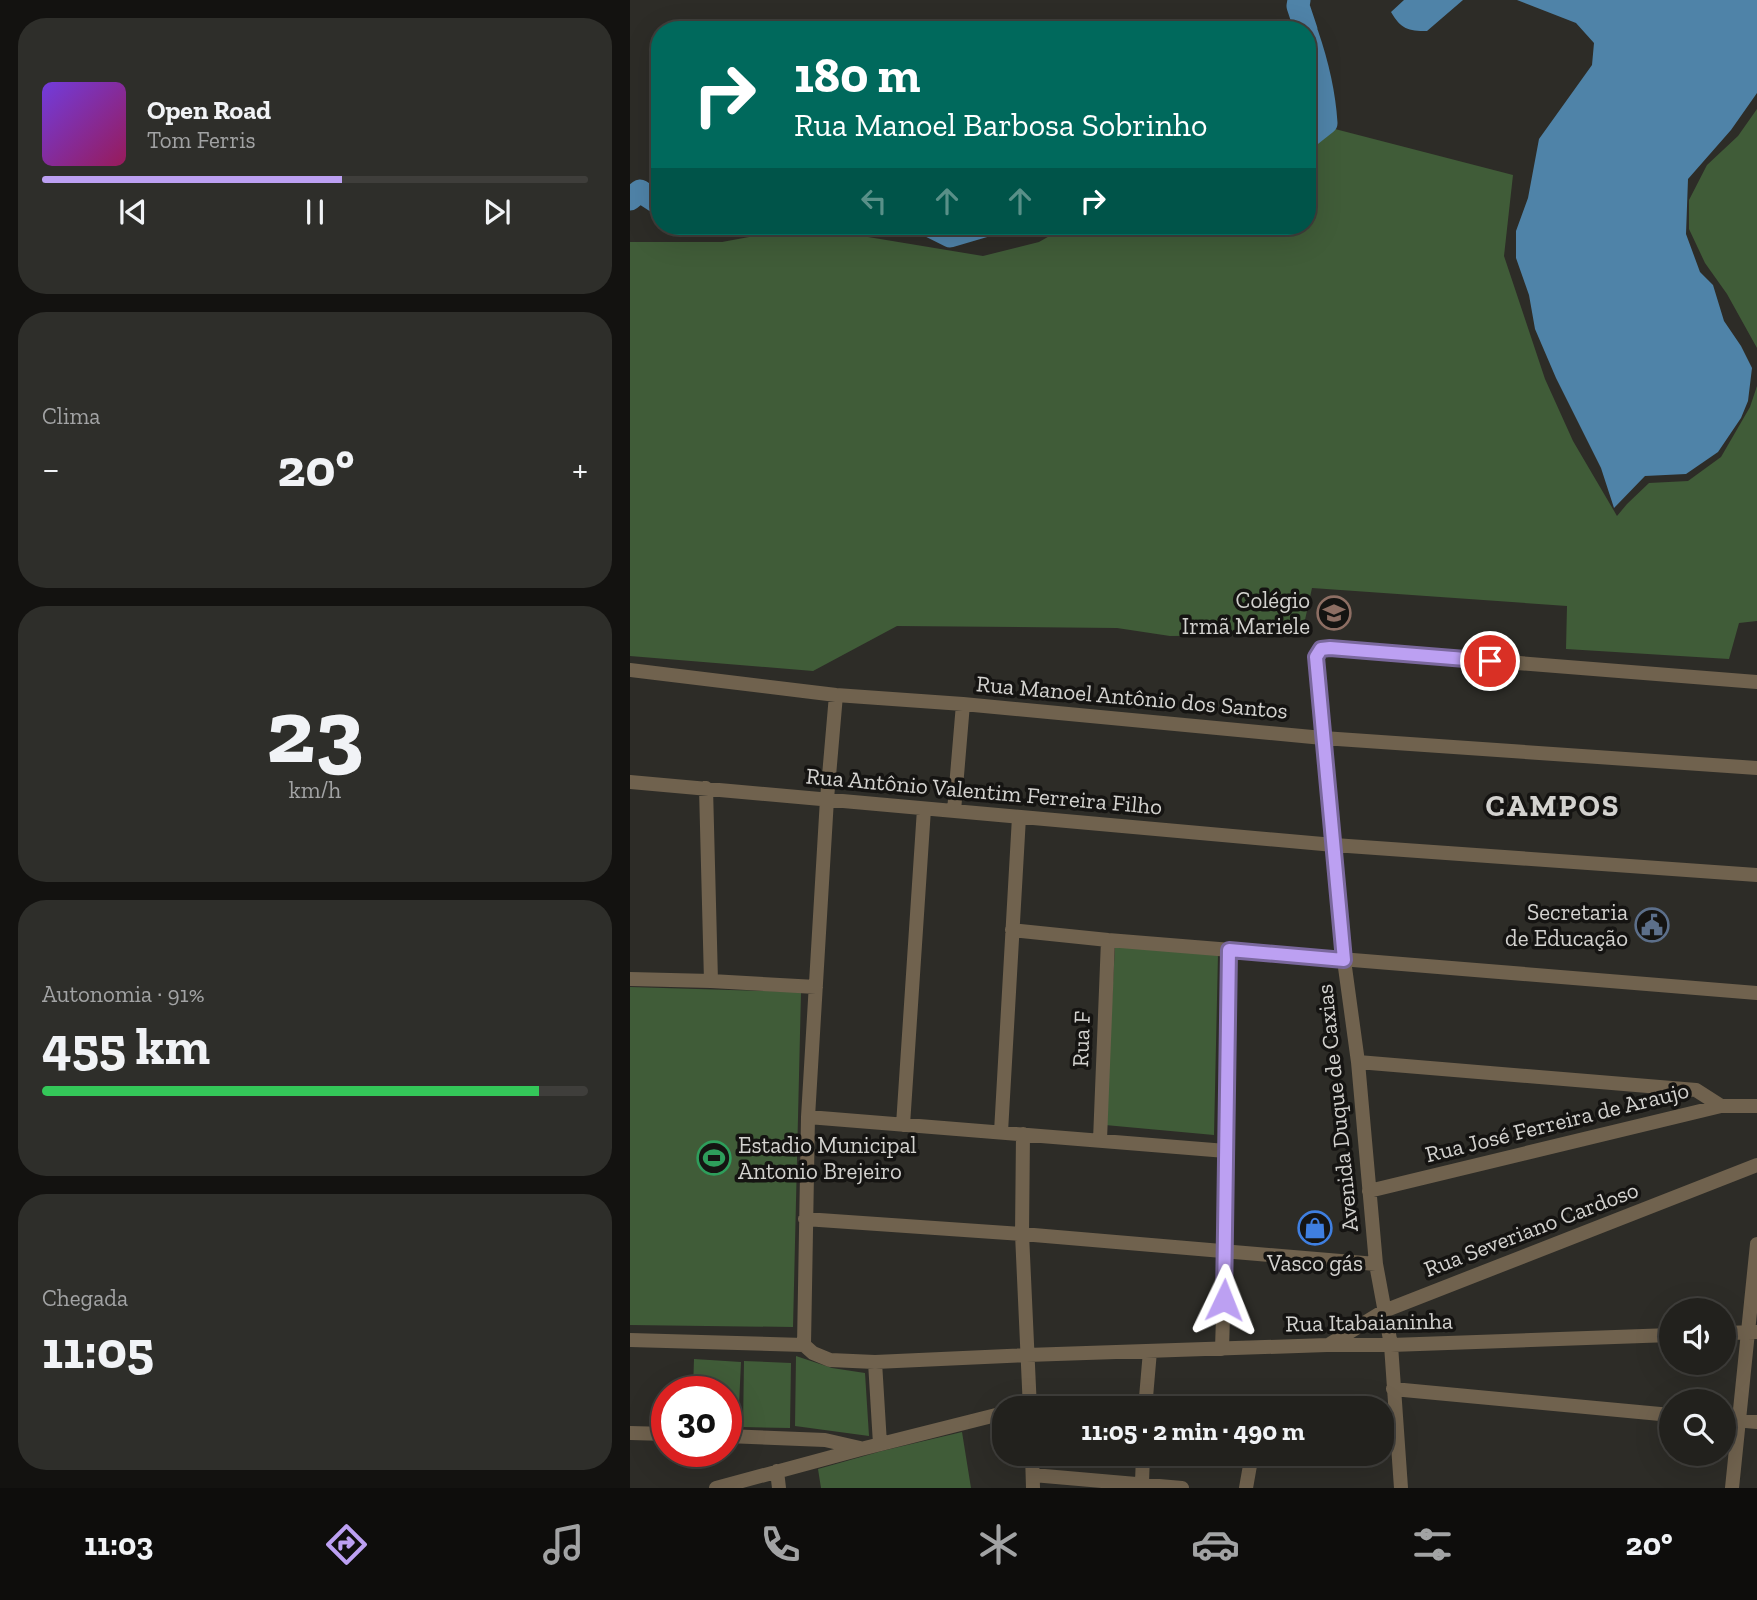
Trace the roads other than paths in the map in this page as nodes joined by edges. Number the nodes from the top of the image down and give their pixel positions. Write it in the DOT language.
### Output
graph roads {
  1 [pos="630,670"];
  2 [pos="1757,682"];
  3 [pos="836,695"];
  4 [pos="963,704"];
  5 [pos="1323,738"];
  6 [pos="1757,768"];
  7 [pos="630,782"];
  8 [pos="706,788"];
  9 [pos="827,799"];
  10 [pos="924,809"];
  11 [pos="954,811"];
  12 [pos="1019,817"];
  13 [pos="1334,845"];
  14 [pos="1757,874"];
  15 [pos="1012,930"];
  16 [pos="1108,940"];
  17 [pos="1229,950"];
  18 [pos="1344,960"];
  19 [pos="630,979"];
  20 [pos="711,981"];
  21 [pos="816,986"];
  22 [pos="1757,993"];
  23 [pos="1358,1062"];
  24 [pos="1721,1106"];
  25 [pos="1757,1106"];
  26 [pos="808,1117"];
  27 [pos="904,1125"];
  28 [pos="1001,1132"];
  29 [pos="1023,1134"];
  30 [pos="1100,1140"];
  31 [pos="1226,1151"];
  32 [pos="1757,1165"];
  33 [pos="1369,1191"];
  34 [pos="805,1219"];
  35 [pos="1022,1234"];
  36 [pos="1757,1244"];
  37 [pos="1225,1251"];
  38 [pos="1376,1264"];
  39 [pos="1384,1311"];
  40 [pos="1752,1332"];
  41 [pos="1659,1335"];
  42 [pos="630,1340"];
  43 [pos="804,1345"];
  44 [pos="1327,1345"];
  45 [pos="1391,1345"];
  46 [pos="1222,1349"];
  47 [pos="1150,1351"];
  48 [pos="1027,1355"];
  49 [pos="875,1362"];
  50 [pos="1393,1389"];
  51 [pos="1028,1396"];
  52 [pos="1146,1396"];
  53 [pos="1736,1399"];
  54 [pos="1659,1414"];
  55 [pos="992,1416"];
  56 [pos="1736,1420"];
  57 [pos="1757,1422"];
  58 [pos="630,1433"];
  59 [pos="651,1434"];
  60 [pos="742,1437"];
  61 [pos="880,1444"];
  62 [pos="862,1449"];
  63 [pos="1143,1466"];
  64 [pos="1250,1466"];
  65 [pos="1731,1466"];
  66 [pos="776,1471"];
  67 [pos="1033,1481"];
  68 [pos="1142,1483"];
  69 [pos="716,1488"];
  70 [pos="779,1488"];
  71 [pos="1182,1488"];
  72 [pos="1246,1488"];
  73 [pos="1401,1488"];
  74 [pos="1731,1488"];
  1 -- 3 [label="street, Rua Manoel Antônio dos Santos"];
  2 -- 5 [label="street, Avenida Duque de Caxias"];
  3 -- 4 [label="street, Rua Manoel Antônio dos Santos"];
  3 -- 9 [label="street"];
  4 -- 5 [label="street, Rua Manoel Antônio dos Santos"];
  4 -- 11 [label="street"];
  5 -- 6 [label="street, Rua Manoel Antônio dos Santos"];
  5 -- 13 [label="street, Avenida Duque de Caxias"];
  7 -- 8 [label="street, Rua Antônio Valentim Ferreira Filho"];
  8 -- 9 [label="street, Rua Antônio Valentim Ferreira Filho"];
  8 -- 20 [label="street"];
  9 -- 10 [label="street, Rua Antônio Valentim Ferreira Filho"];
  9 -- 21 [label="street"];
  10 -- 11 [label="street, Rua Antônio Valentim Ferreira Filho"];
  10 -- 27 [label="street"];
  11 -- 12 [label="street, Rua Antônio Valentim Ferreira Filho"];
  12 -- 13 [label="street, Rua Antônio Valentim Ferreira Filho"];
  12 -- 15 [label="street"];
  13 -- 14 [label="street, Rua Antônio Valentim Ferreira Filho"];
  13 -- 18 [label="street, Avenida Duque de Caxias"];
  15 -- 16 [label="street"];
  15 -- 28 [label="street"];
  16 -- 17 [label="street"];
  16 -- 30 [label="street, Rua F"];
  17 -- 18 [label="street"];
  17 -- 31 [label="street"];
  18 -- 22 [label="street"];
  18 -- 23 [label="street, Avenida Duque de Caxias"];
  19 -- 20 [label="street"];
  20 -- 21 [label="street"];
  21 -- 26 [label="street"];
  23 -- 24 [label="street"];
  23 -- 33 [label="street, Avenida Duque de Caxias"];
  24 -- 25 [label="street, Rua José Ferreira de Araujo"];
  24 -- 33 [label="street, Rua José Ferreira de Araujo"];
  26 -- 27 [label="street"];
  26 -- 34 [label="street"];
  27 -- 28 [label="street"];
  28 -- 29 [label="street"];
  29 -- 30 [label="street"];
  29 -- 35 [label="street"];
  30 -- 31 [label="street"];
  31 -- 37 [label="street"];
  32 -- 39 [label="street, Rua Severiano Cardoso"];
  33 -- 38 [label="street, Avenida Duque de Caxias"];
  34 -- 35 [label="street"];
  34 -- 43 [label="street"];
  35 -- 37 [label="street"];
  35 -- 48 [label="street"];
  36 -- 40 [label="street"];
  37 -- 38 [label="street"];
  37 -- 46 [label="street"];
  38 -- 39 [label="street, Avenida Duque de Caxias"];
  39 -- 44 [label="street, Rua Severiano Cardoso"];
  39 -- 45 [label="street, Avenida Duque de Caxias"];
  40 -- 53 [label="street"];
  41 -- 45 [label="street, Rua Itabaianinha"];
  42 -- 43 [label="street"];
  43 -- 49 [label="street, Rua Itabaianinha"];
  44 -- 45 [label="street, Rua Itabaianinha"];
  44 -- 46 [label="street, Rua Itabaianinha"];
  45 -- 50 [label="street, Avenida Duque de Caxias"];
  46 -- 47 [label="street, Rua Itabaianinha"];
  47 -- 48 [label="street, Rua Itabaianinha"];
  47 -- 52 [label="street"];
  48 -- 49 [label="street, Rua Itabaianinha"];
  48 -- 51 [label="street"];
  49 -- 61 [label="street"];
  50 -- 54 [label="street"];
  50 -- 73 [label="street, Avenida Duque de Caxias"];
  55 -- 61 [label="street"];
  56 -- 57 [label="street"];
  58 -- 59 [label="street"];
  60 -- 62 [label="street"];
  61 -- 62 [label="street"];
  62 -- 66 [label="street"];
  63 -- 68 [label="street"];
  64 -- 72 [label="street"];
  65 -- 74 [label="street"];
  66 -- 69 [label="street"];
  66 -- 70 [label="street"];
  67 -- 68 [label="street"];
  68 -- 71 [label="street"];
}
